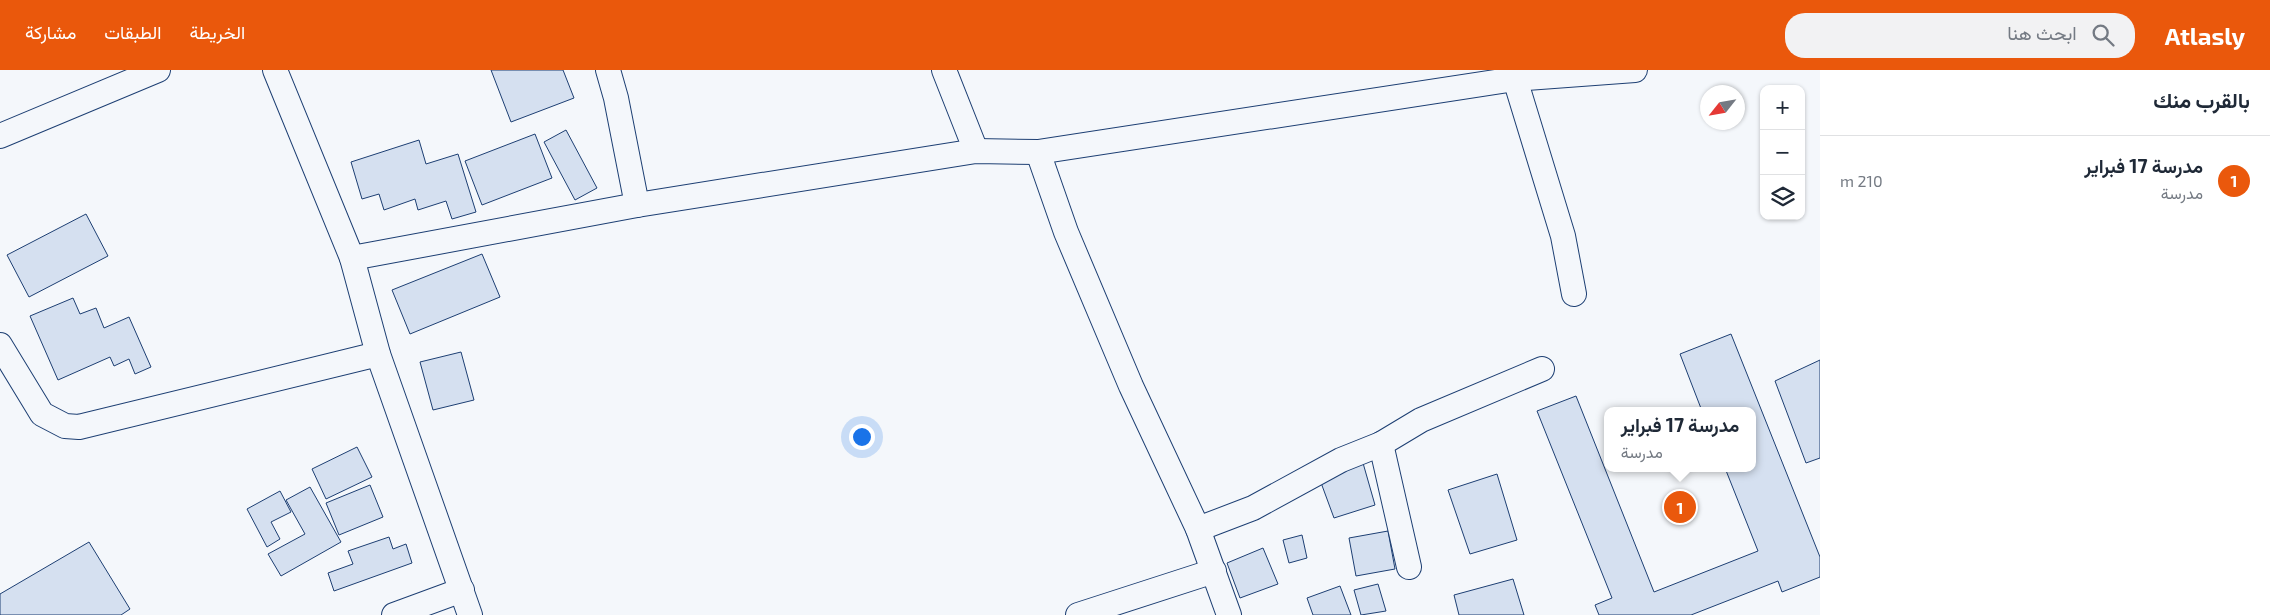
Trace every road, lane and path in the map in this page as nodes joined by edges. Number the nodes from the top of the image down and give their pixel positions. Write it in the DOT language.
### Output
graph roads {
  1 [pos="158,70"];
  2 [pos="275,70"];
  3 [pos="608,70"];
  4 [pos="944,70"];
  5 [pos="1635,70"];
  6 [pos="1515,79"];
  7 [pos="0,136"];
  8 [pos="976,151"];
  9 [pos="1038,152"];
  10 [pos="637,205"];
  11 [pos="352,258"];
  12 [pos="1574,294"];
  13 [pos="0,345"];
  14 [pos="378,354"];
  15 [pos="1542,369"];
  16 [pos="1381,444"];
  17 [pos="1198,529"];
  18 [pos="1409,567"];
  19 [pos="1214,571"];
  20 [pos="462,590"];
  21 [pos="394,615"];
  22 [pos="470,615"];
  23 [pos="1078,615"];
  24 [pos="1228,615"];
  1 -- 7 [label="street"];
  2 -- 11 [label="street"];
  3 -- 10 [label="street"];
  4 -- 8 [label="street"];
  5 -- 6 [label="street"];
  6 -- 9 [label="street"];
  6 -- 12 [label="street"];
  8 -- 9 [label="street"];
  8 -- 10 [label="street"];
  9 -- 17 [label="street"];
  10 -- 11 [label="street"];
  11 -- 14 [label="street"];
  13 -- 14 [label="street"];
  14 -- 20 [label="street"];
  15 -- 16 [label="street"];
  16 -- 17 [label="street"];
  16 -- 18 [label="street"];
  17 -- 19 [label="street"];
  19 -- 23 [label="street"];
  19 -- 24 [label="street"];
  20 -- 21 [label="street"];
  20 -- 22 [label="street"];
}
